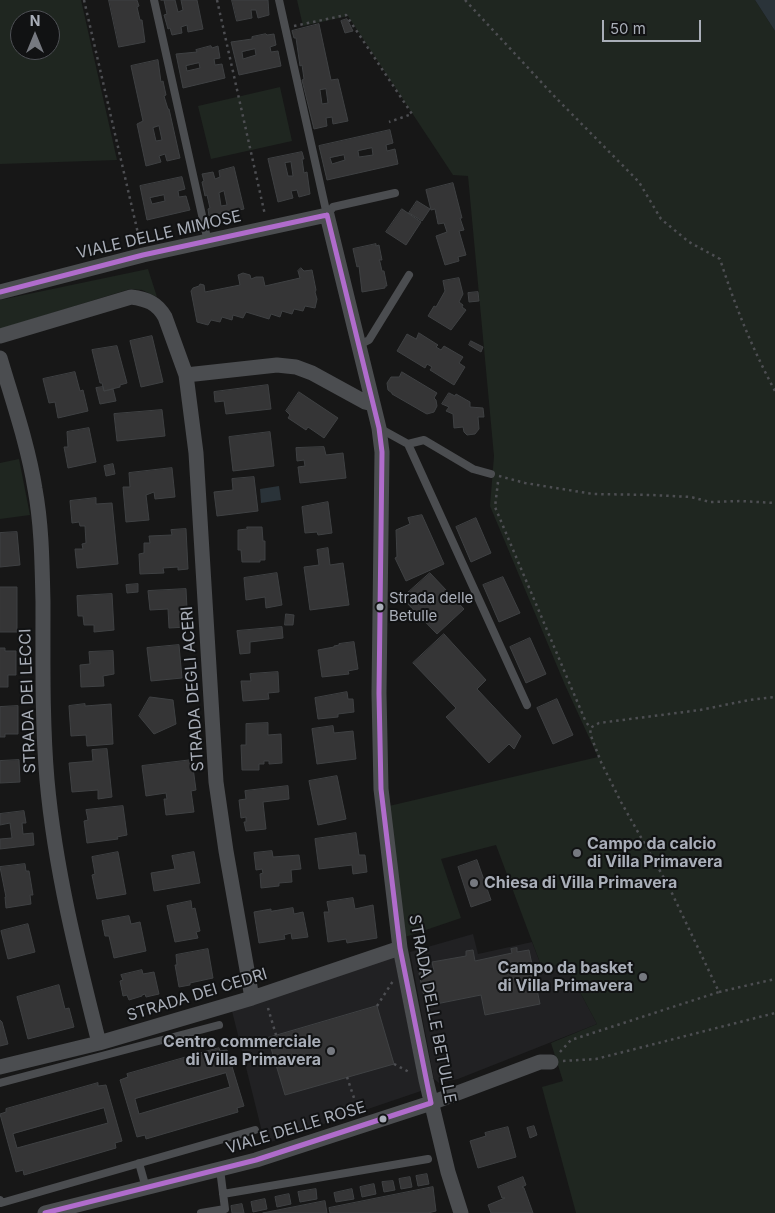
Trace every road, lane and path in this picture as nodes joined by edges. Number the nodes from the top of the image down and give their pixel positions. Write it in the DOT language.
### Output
graph roads {
  1 [pos="84,0"];
  2 [pos="154,0"];
  3 [pos="217,0"];
  4 [pos="279,0"];
  5 [pos="465,0"];
  6 [pos="285,28"];
  7 [pos="389,122"];
  8 [pos="395,193"];
  9 [pos="327,215"];
  10 [pos="268,228"];
  11 [pos="208,242"];
  12 [pos="143,255"];
  13 [pos="409,275"];
  14 [pos="0,292"];
  15 [pos="0,336"];
  16 [pos="359,345"];
  17 [pos="0,358"];
  18 [pos="186,376"];
  19 [pos="775,391"];
  20 [pos="373,404"];
  21 [pos="379,428"];
  22 [pos="408,444"];
  23 [pos="495,475"];
  24 [pos="775,503"];
  25 [pos="775,698"];
  26 [pos="527,704"];
  27 [pos="590,728"];
  28 [pos="402,955"];
  29 [pos="775,979"];
  30 [pos="719,992"];
  31 [pos="259,1000"];
  32 [pos="377,1006"];
  33 [pos="775,1013"];
  34 [pos="219,1025"];
  35 [pos="276,1035"];
  36 [pos="105,1045"];
  37 [pos="551,1062"];
  38 [pos="0,1067"];
  39 [pos="346,1078"];
  40 [pos="0,1083"];
  41 [pos="431,1102"];
  42 [pos="364,1126"];
  43 [pos="255,1130"];
  44 [pos="428,1159"];
  45 [pos="138,1163"];
  46 [pos="220,1169"];
  47 [pos="146,1188"];
  48 [pos="223,1194"];
  49 [pos="0,1200"];
  50 [pos="45,1213"];
  51 [pos="201,1213"];
  52 [pos="461,1213"];
  1 -- 12 [label="path"];
  2 -- 11 [label="lane"];
  3 -- 10 [label="path"];
  4 -- 6 [label="lane"];
  5 -- 19 [label="path"];
  6 -- 7 [label="path"];
  6 -- 9 [label="lane"];
  8 -- 9 [label="lane"];
  9 -- 10 [label="street, VIALE DELLE MIMOSE"];
  9 -- 16 [label="street, STRADA DELLE BETULLE"];
  10 -- 11 [label="street, VIALE DELLE MIMOSE"];
  11 -- 12 [label="street, VIALE DELLE MIMOSE"];
  12 -- 14 [label="street, VIALE DELLE MIMOSE"];
  13 -- 16 [label="lane"];
  15 -- 18 [label="street, STRADA DEGLI ACERI"];
  16 -- 20 [label="street, STRADA DELLE BETULLE"];
  17 -- 36 [label="street, STRADA DEI LECCI"];
  18 -- 20 [label="street"];
  18 -- 31 [label="street, STRADA DEGLI ACERI"];
  20 -- 21 [label="street, STRADA DELLE BETULLE"];
  21 -- 22 [label="lane"];
  21 -- 28 [label="street, STRADA DELLE BETULLE"];
  22 -- 23 [label="lane"];
  22 -- 26 [label="lane"];
  23 -- 24 [label="path"];
  23 -- 27 [label="path"];
  25 -- 27 [label="path"];
  27 -- 30 [label="path"];
  28 -- 31 [label="street, STRADA DEI CEDRI"];
  28 -- 32 [label="path"];
  28 -- 41 [label="street, STRADA DELLE BETULLE"];
  29 -- 30 [label="path"];
  30 -- 37 [label="path"];
  31 -- 35 [label="path"];
  31 -- 36 [label="street, STRADA DEI CEDRI"];
  33 -- 37 [label="path"];
  34 -- 36 [label="lane"];
  36 -- 38 [label="street, STRADA DEI CEDRI"];
  36 -- 40 [label="lane"];
  37 -- 41 [label="street, VIALE DELLE ROSE"];
  39 -- 42 [label="path"];
  41 -- 42 [label="street, VIALE DELLE ROSE"];
  41 -- 52 [label="street, STRADA DELLE BETULLE"];
  42 -- 46 [label="street, VIALE DELLE ROSE"];
  43 -- 45 [label="lane"];
  44 -- 48 [label="lane"];
  45 -- 47 [label="lane"];
  45 -- 49 [label="lane"];
  46 -- 47 [label="street, VIALE DELLE ROSE"];
  46 -- 48 [label="lane"];
  47 -- 50 [label="street, VIALE DELLE ROSE"];
  48 -- 51 [label="lane"];
}
